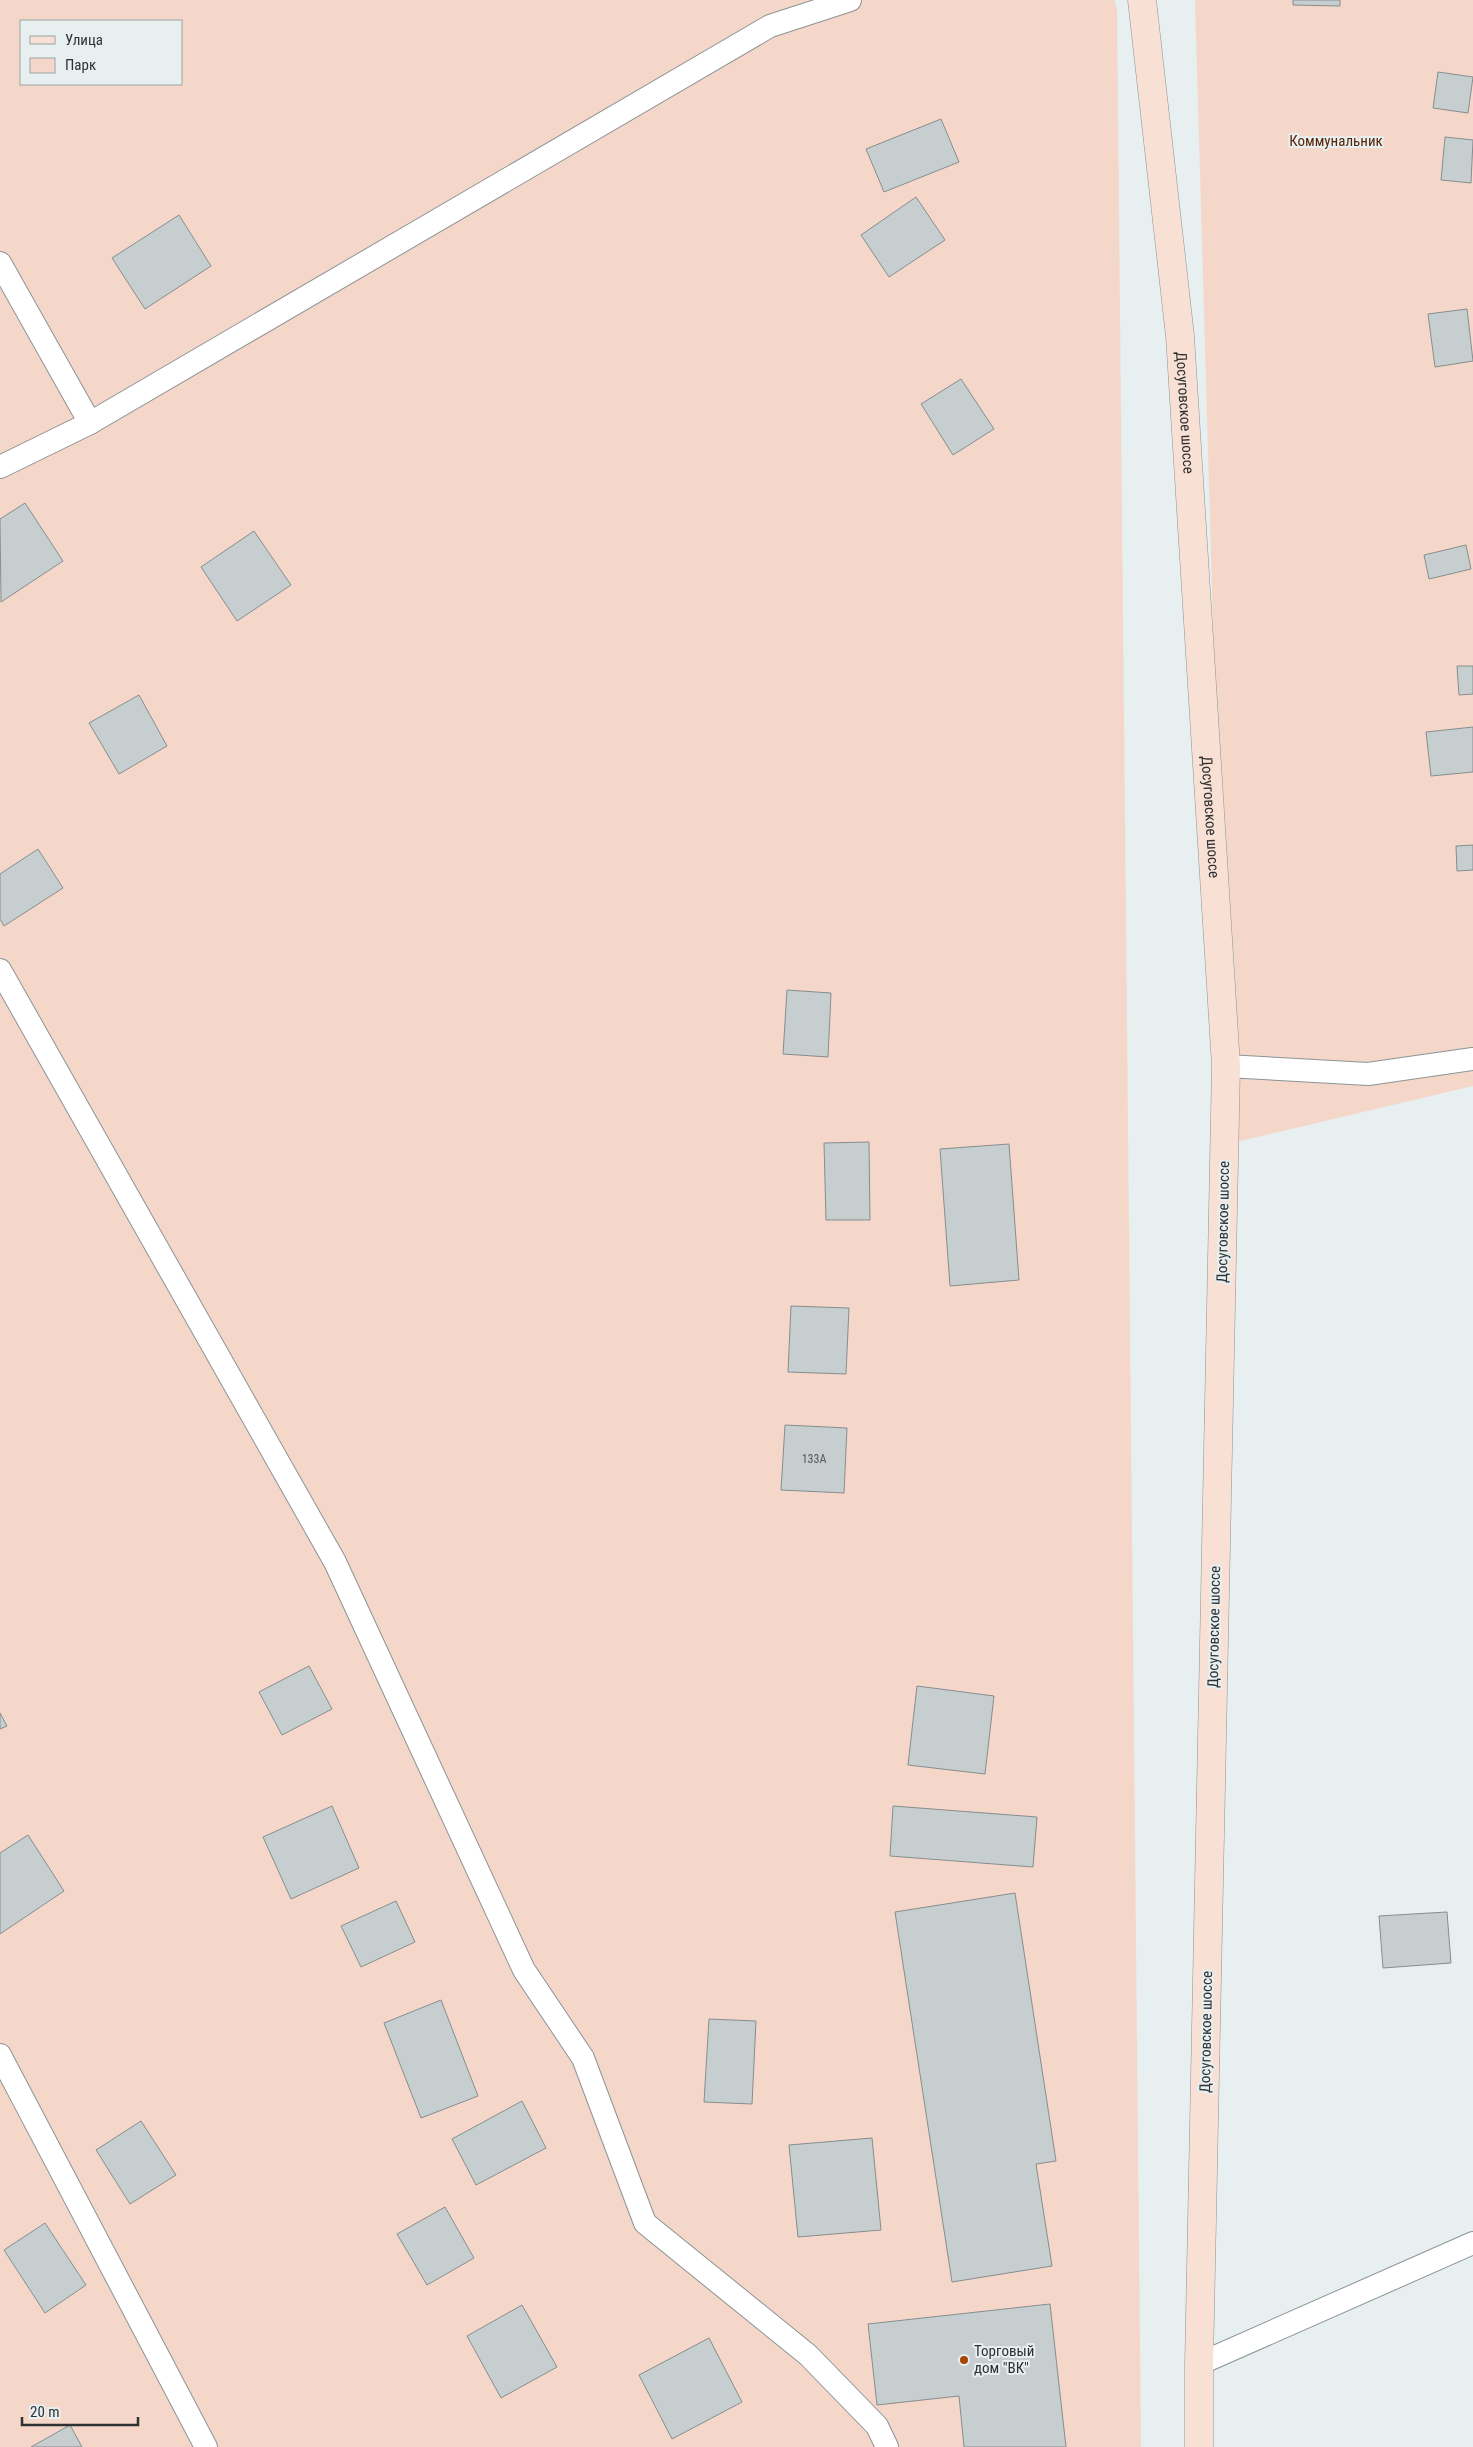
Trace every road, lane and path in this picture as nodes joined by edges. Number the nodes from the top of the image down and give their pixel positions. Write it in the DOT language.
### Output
graph roads {
  1 [pos="850,0"];
  2 [pos="1142,0"];
  3 [pos="0,263"];
  4 [pos="90,423"];
  5 [pos="0,467"];
  6 [pos="0,970"];
  7 [pos="1473,1059"];
  8 [pos="1226,1066"];
  9 [pos="0,2055"];
  10 [pos="1473,2243"];
  11 [pos="1199,2364"];
  12 [pos="206,2447"];
  13 [pos="888,2447"];
  14 [pos="1199,2447"];
  1 -- 4 [label="lane"];
  2 -- 8 [label="main road, Досуговское шоссе"];
  3 -- 4 [label="lane"];
  4 -- 5 [label="lane"];
  6 -- 13 [label="lane"];
  7 -- 8 [label="lane"];
  8 -- 11 [label="main road, Досуговское шоссе"];
  9 -- 12 [label="lane"];
  10 -- 11 [label="lane"];
  11 -- 14 [label="main road, Досуговское шоссе"];
}
